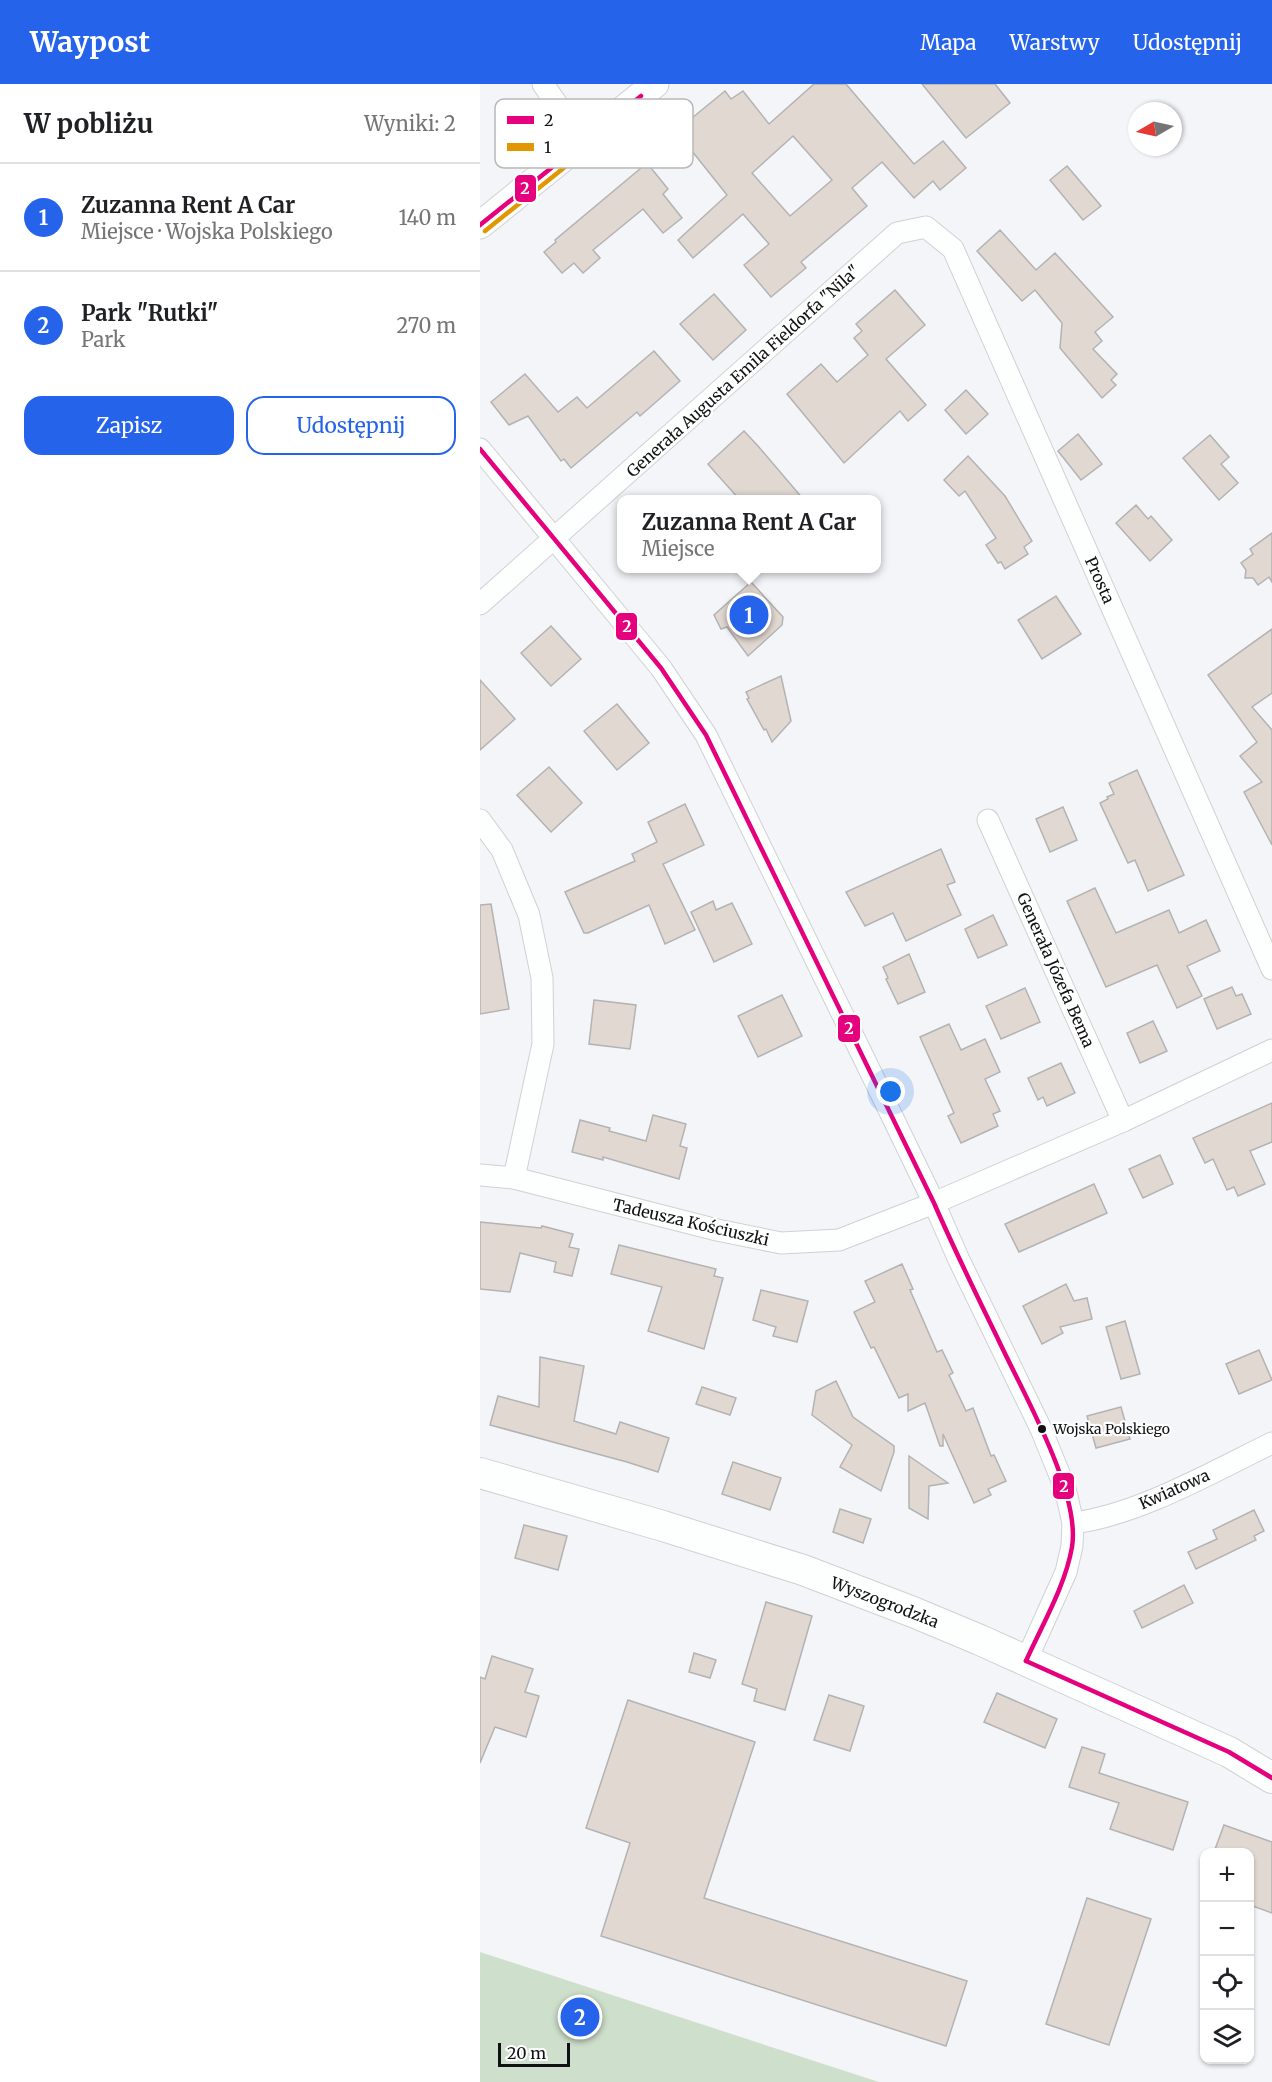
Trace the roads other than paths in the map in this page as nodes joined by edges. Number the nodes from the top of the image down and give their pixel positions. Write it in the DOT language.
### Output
graph roads {
  1 [pos="543,84"];
  2 [pos="655,84"];
  3 [pos="553,99"];
  4 [pos="636,99"];
  5 [pos="551,168"];
  6 [pos="480,225"];
  7 [pos="897,233"];
  8 [pos="480,449"];
  9 [pos="554,539"];
  10 [pos="480,604"];
  11 [pos="988,819"];
  12 [pos="480,820"];
  13 [pos="1272,969"];
  14 [pos="1272,1050"];
  15 [pos="1123,1121"];
  16 [pos="480,1174"];
  17 [pos="514,1178"];
  18 [pos="934,1203"];
  19 [pos="1272,1443"];
  20 [pos="480,1473"];
  21 [pos="1073,1523"];
  22 [pos="1026,1661"];
  23 [pos="1272,1778"];
  1 -- 3 [label="street"];
  2 -- 4 [label="street"];
  5 -- 6 [label="street"];
  7 -- 9 [label="street, Generała Augusta Emila Fieldorfa \"Nila\""];
  7 -- 13 [label="street, Prosta"];
  8 -- 9 [label="street"];
  9 -- 10 [label="street, Generała Augusta Emila Fieldorfa \"Nila\""];
  9 -- 18 [label="street"];
  11 -- 15 [label="street, Generała Józefa Bema"];
  12 -- 17 [label="street"];
  14 -- 15 [label="street, Tadeusza Kościuszki"];
  15 -- 18 [label="street, Tadeusza Kościuszki"];
  16 -- 17 [label="street, Tadeusza Kościuszki"];
  17 -- 18 [label="street, Tadeusza Kościuszki"];
  18 -- 21 [label="street"];
  19 -- 21 [label="street, Kwiatowa"];
  20 -- 22 [label="main road, Wyszogrodzka"];
  21 -- 22 [label="street"];
  22 -- 23 [label="main road, Wyszogrodzka"];
}
